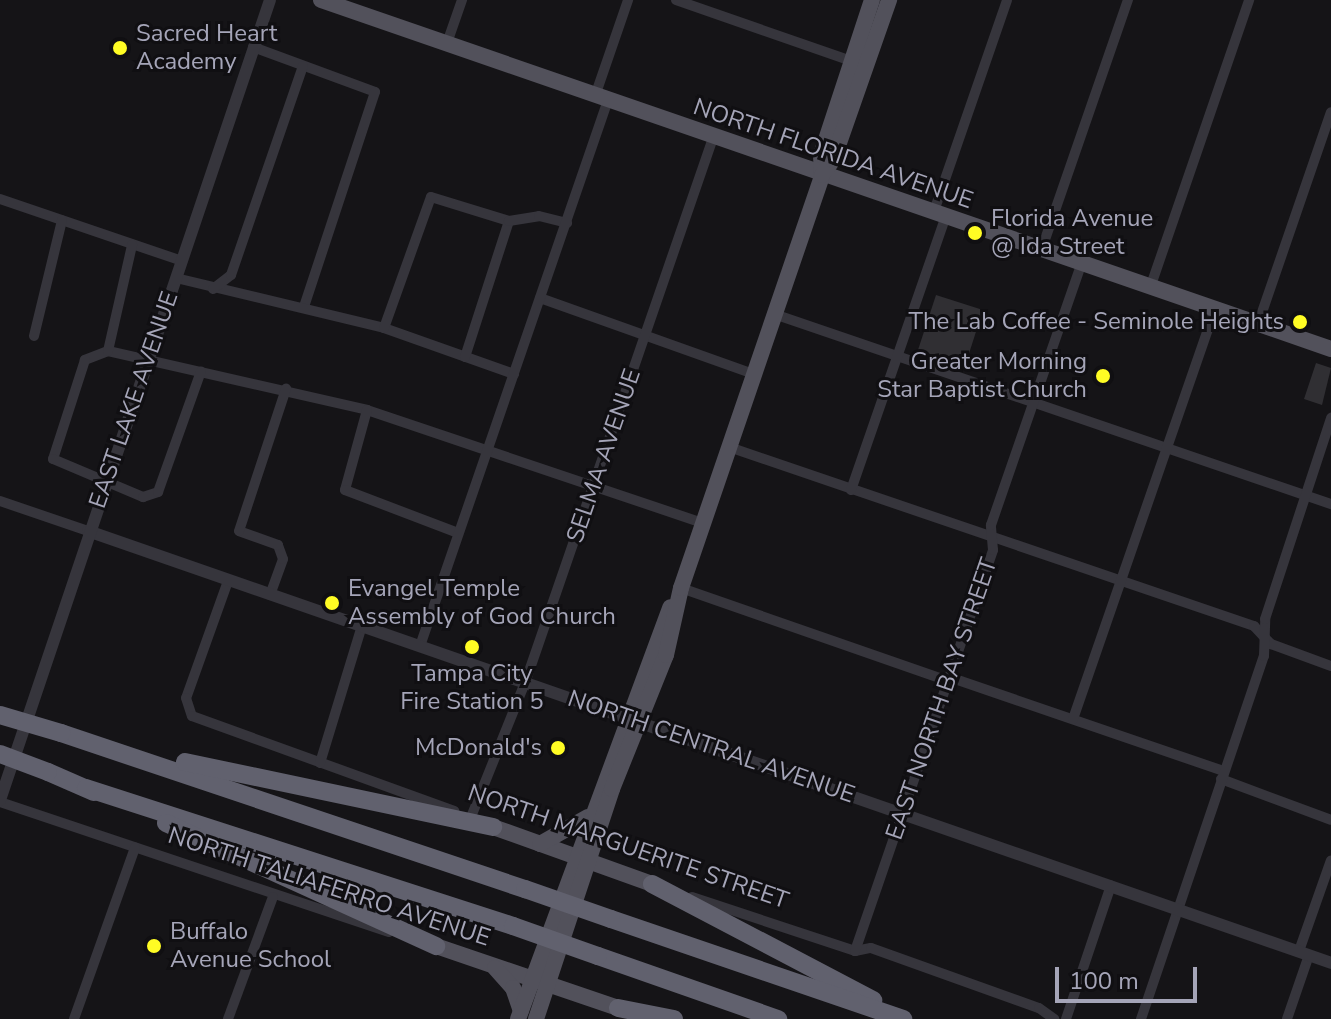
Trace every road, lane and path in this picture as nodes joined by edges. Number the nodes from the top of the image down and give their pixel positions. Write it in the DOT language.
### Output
graph roads {
  1 [pos="270,0"];
  2 [pos="321,0"];
  3 [pos="462,0"];
  4 [pos="628,0"];
  5 [pos="676,0"];
  6 [pos="872,0"];
  7 [pos="889,0"];
  8 [pos="1007,0"];
  9 [pos="1128,0"];
  10 [pos="1249,0"];
  11 [pos="447,43"];
  12 [pos="253,47"];
  13 [pos="851,61"];
  14 [pos="303,66"];
  15 [pos="602,98"];
  16 [pos="1331,112"];
  17 [pos="713,138"];
  18 [pos="822,175"];
  19 [pos="0,199"];
  20 [pos="939,216"];
  21 [pos="62,220"];
  22 [pos="509,221"];
  23 [pos="567,223"];
  24 [pos="132,245"];
  25 [pos="1041,251"];
  26 [pos="182,261"];
  27 [pos="1081,265"];
  28 [pos="176,278"];
  29 [pos="1150,288"];
  30 [pos="213,289"];
  31 [pos="540,298"];
  32 [pos="304,307"];
  33 [pos="1215,310"];
  34 [pos="774,314"];
  35 [pos="1258,324"];
  36 [pos="384,328"];
  37 [pos="646,335"];
  38 [pos="34,336"];
  39 [pos="1331,349"];
  40 [pos="108,351"];
  41 [pos="465,357"];
  42 [pos="897,357"];
  43 [pos="149,361"];
  44 [pos="201,371"];
  45 [pos="514,374"];
  46 [pos="754,374"];
  47 [pos="286,389"];
  48 [pos="1031,403"];
  49 [pos="367,410"];
  50 [pos="1331,418"];
  51 [pos="729,447"];
  52 [pos="1166,450"];
  53 [pos="487,451"];
  54 [pos="105,485"];
  55 [pos="593,486"];
  56 [pos="851,490"];
  57 [pos="1305,495"];
  58 [pos="0,501"];
  59 [pos="1331,504"];
  60 [pos="703,523"];
  61 [pos="88,531"];
  62 [pos="458,533"];
  63 [pos="990,536"];
  64 [pos="228,581"];
  65 [pos="1121,582"];
  66 [pos="681,588"];
  67 [pos="270,595"];
  68 [pos="362,626"];
  69 [pos="1265,636"];
  70 [pos="420,646"];
  71 [pos="1331,666"];
  72 [pos="948,679"];
  73 [pos="525,683"];
  74 [pos="0,715"];
  75 [pos="625,717"];
  76 [pos="1073,719"];
  77 [pos="642,723"];
  78 [pos="124,750"];
  79 [pos="0,754"];
  80 [pos="320,763"];
  81 [pos="1222,775"];
  82 [pos="86,788"];
  83 [pos="0,801"];
  84 [pos="903,813"];
  85 [pos="589,816"];
  86 [pos="471,817"];
  87 [pos="1331,820"];
  88 [pos="493,827"];
  89 [pos="540,844"];
  90 [pos="135,848"];
  91 [pos="581,859"];
  92 [pos="1331,860"];
  93 [pos="652,884"];
  94 [pos="1111,885"];
  95 [pos="273,897"];
  96 [pos="1176,908"];
  97 [pos="436,946"];
  98 [pos="855,951"];
  99 [pos="1304,953"];
  100 [pos="1331,963"];
  101 [pos="494,967"];
  102 [pos="540,982"];
  103 [pos="1070,1003"];
  104 [pos="618,1008"];
  105 [pos="1039,1008"];
  106 [pos="525,1016"];
  107 [pos="74,1019"];
  108 [pos="228,1019"];
  109 [pos="642,1019"];
  110 [pos="674,1019"];
  111 [pos="778,1019"];
  112 [pos="905,1019"];
  113 [pos="1054,1019"];
  114 [pos="1066,1019"];
  115 [pos="1141,1019"];
  116 [pos="1287,1019"];
  1 -- 12 [label="street, EAST LAKE AVENUE"];
  2 -- 11 [label="main road, NORTH FLORIDA AVENUE"];
  3 -- 11 [label="street"];
  4 -- 15 [label="street"];
  5 -- 13 [label="street"];
  6 -- 13 [label="main road"];
  7 -- 18 [label="main road"];
  8 -- 20 [label="street"];
  9 -- 25 [label="street"];
  10 -- 29 [label="street"];
  11 -- 15 [label="main road, NORTH FLORIDA AVENUE"];
  12 -- 14 [label="street"];
  12 -- 26 [label="street, EAST LAKE AVENUE"];
  13 -- 18 [label="main road"];
  14 -- 30 [label="street"];
  14 -- 32 [label="street"];
  15 -- 17 [label="main road, NORTH FLORIDA AVENUE"];
  15 -- 23 [label="street"];
  16 -- 35 [label="street"];
  17 -- 18 [label="main road, NORTH FLORIDA AVENUE"];
  17 -- 37 [label="street, SELMA AVENUE"];
  18 -- 20 [label="main road, NORTH FLORIDA AVENUE"];
  18 -- 34 [label="main road"];
  19 -- 21 [label="street"];
  20 -- 25 [label="main road, NORTH FLORIDA AVENUE"];
  20 -- 42 [label="street"];
  21 -- 24 [label="street"];
  21 -- 38 [label="street"];
  22 -- 23 [label="street"];
  22 -- 36 [label="street"];
  22 -- 41 [label="street"];
  23 -- 31 [label="street"];
  24 -- 26 [label="street"];
  24 -- 40 [label="street"];
  25 -- 27 [label="main road, NORTH FLORIDA AVENUE"];
  26 -- 28 [label="street, EAST LAKE AVENUE"];
  27 -- 29 [label="main road, NORTH FLORIDA AVENUE"];
  27 -- 48 [label="street, EAST NORTH BAY STREET"];
  28 -- 30 [label="street"];
  28 -- 43 [label="street, EAST LAKE AVENUE"];
  29 -- 33 [label="main road, NORTH FLORIDA AVENUE"];
  30 -- 32 [label="street"];
  31 -- 37 [label="street"];
  31 -- 45 [label="street"];
  32 -- 36 [label="street"];
  33 -- 35 [label="main road, NORTH FLORIDA AVENUE"];
  33 -- 52 [label="street"];
  34 -- 42 [label="street"];
  34 -- 46 [label="main road"];
  35 -- 39 [label="main road, NORTH FLORIDA AVENUE"];
  36 -- 41 [label="street"];
  37 -- 46 [label="street"];
  37 -- 55 [label="street, SELMA AVENUE"];
  40 -- 43 [label="street"];
  40 -- 54 [label="street"];
  41 -- 45 [label="street"];
  42 -- 48 [label="street"];
  42 -- 56 [label="street"];
  43 -- 44 [label="street"];
  43 -- 54 [label="street, EAST LAKE AVENUE"];
  44 -- 47 [label="street"];
  44 -- 54 [label="street"];
  45 -- 53 [label="street"];
  46 -- 51 [label="main road"];
  47 -- 49 [label="street"];
  47 -- 67 [label="street"];
  48 -- 52 [label="street"];
  48 -- 63 [label="street, EAST NORTH BAY STREET"];
  49 -- 53 [label="street"];
  49 -- 62 [label="street"];
  50 -- 57 [label="street"];
  51 -- 56 [label="street"];
  51 -- 60 [label="main road"];
  52 -- 57 [label="street"];
  52 -- 65 [label="street"];
  53 -- 55 [label="street"];
  53 -- 62 [label="street"];
  54 -- 61 [label="street, EAST LAKE AVENUE"];
  55 -- 60 [label="street"];
  55 -- 73 [label="street, SELMA AVENUE"];
  56 -- 63 [label="street"];
  57 -- 59 [label="street"];
  57 -- 69 [label="street"];
  58 -- 61 [label="street, NORTH CENTRAL AVENUE"];
  60 -- 66 [label="main road"];
  61 -- 64 [label="street, NORTH CENTRAL AVENUE"];
  61 -- 83 [label="street, EAST LAKE AVENUE"];
  62 -- 70 [label="street"];
  63 -- 65 [label="street"];
  63 -- 72 [label="street, EAST NORTH BAY STREET"];
  64 -- 67 [label="street, NORTH CENTRAL AVENUE"];
  64 -- 80 [label="street, NORTH MARGUERITE STREET"];
  65 -- 69 [label="street"];
  65 -- 76 [label="street"];
  66 -- 72 [label="street"];
  66 -- 75 [label="main road"];
  66 -- 77 [label="main road"];
  67 -- 68 [label="street, NORTH CENTRAL AVENUE"];
  68 -- 70 [label="street, NORTH CENTRAL AVENUE"];
  68 -- 80 [label="street"];
  69 -- 71 [label="street"];
  69 -- 81 [label="street"];
  70 -- 73 [label="street, NORTH CENTRAL AVENUE"];
  72 -- 76 [label="street"];
  72 -- 84 [label="street, EAST NORTH BAY STREET"];
  73 -- 75 [label="street, NORTH CENTRAL AVENUE"];
  73 -- 86 [label="street, SELMA AVENUE"];
  74 -- 78 [label="highway, bridge"];
  75 -- 77 [label="street, NORTH CENTRAL AVENUE"];
  75 -- 85 [label="main road"];
  76 -- 81 [label="street"];
  77 -- 84 [label="street, NORTH CENTRAL AVENUE"];
  77 -- 91 [label="main road"];
  78 -- 88 [label="highway"];
  78 -- 112 [label="highway, bridge"];
  79 -- 82 [label="highway, bridge"];
  80 -- 86 [label="street, NORTH MARGUERITE STREET"];
  81 -- 87 [label="street"];
  81 -- 96 [label="street"];
  82 -- 97 [label="highway"];
  82 -- 111 [label="highway, bridge"];
  83 -- 90 [label="street, NORTH TALIAFERRO AVENUE"];
  84 -- 94 [label="street, NORTH CENTRAL AVENUE"];
  84 -- 98 [label="street, EAST NORTH BAY STREET"];
  85 -- 89 [label="main road"];
  85 -- 91 [label="main road"];
  86 -- 88 [label="street, NORTH MARGUERITE STREET"];
  88 -- 89 [label="main road, NORTH MARGUERITE STREET"];
  89 -- 91 [label="main road, NORTH MARGUERITE STREET"];
  90 -- 95 [label="street, NORTH TALIAFERRO AVENUE"];
  90 -- 107 [label="street"];
  91 -- 93 [label="main road, NORTH MARGUERITE STREET"];
  91 -- 102 [label="main road"];
  92 -- 99 [label="street"];
  93 -- 98 [label="street, NORTH MARGUERITE STREET"];
  93 -- 112 [label="highway"];
  94 -- 96 [label="street, NORTH CENTRAL AVENUE"];
  94 -- 103 [label="street"];
  95 -- 97 [label="street, NORTH TALIAFERRO AVENUE"];
  95 -- 108 [label="street"];
  96 -- 99 [label="street, NORTH CENTRAL AVENUE"];
  96 -- 115 [label="street"];
  97 -- 101 [label="main road, NORTH TALIAFERRO AVENUE"];
  98 -- 105 [label="street, NORTH MARGUERITE STREET"];
  99 -- 100 [label="street, NORTH CENTRAL AVENUE"];
  99 -- 116 [label="street"];
  101 -- 102 [label="main road, NORTH TALIAFERRO AVENUE"];
  101 -- 106 [label="main road"];
  102 -- 104 [label="main road, NORTH TALIAFERRO AVENUE"];
  102 -- 106 [label="main road"];
  103 -- 105 [label="street"];
  103 -- 114 [label="street"];
  104 -- 109 [label="street, NORTH TALIAFERRO AVENUE"];
  104 -- 110 [label="highway"];
  105 -- 113 [label="street, NORTH MARGUERITE STREET"];
}
